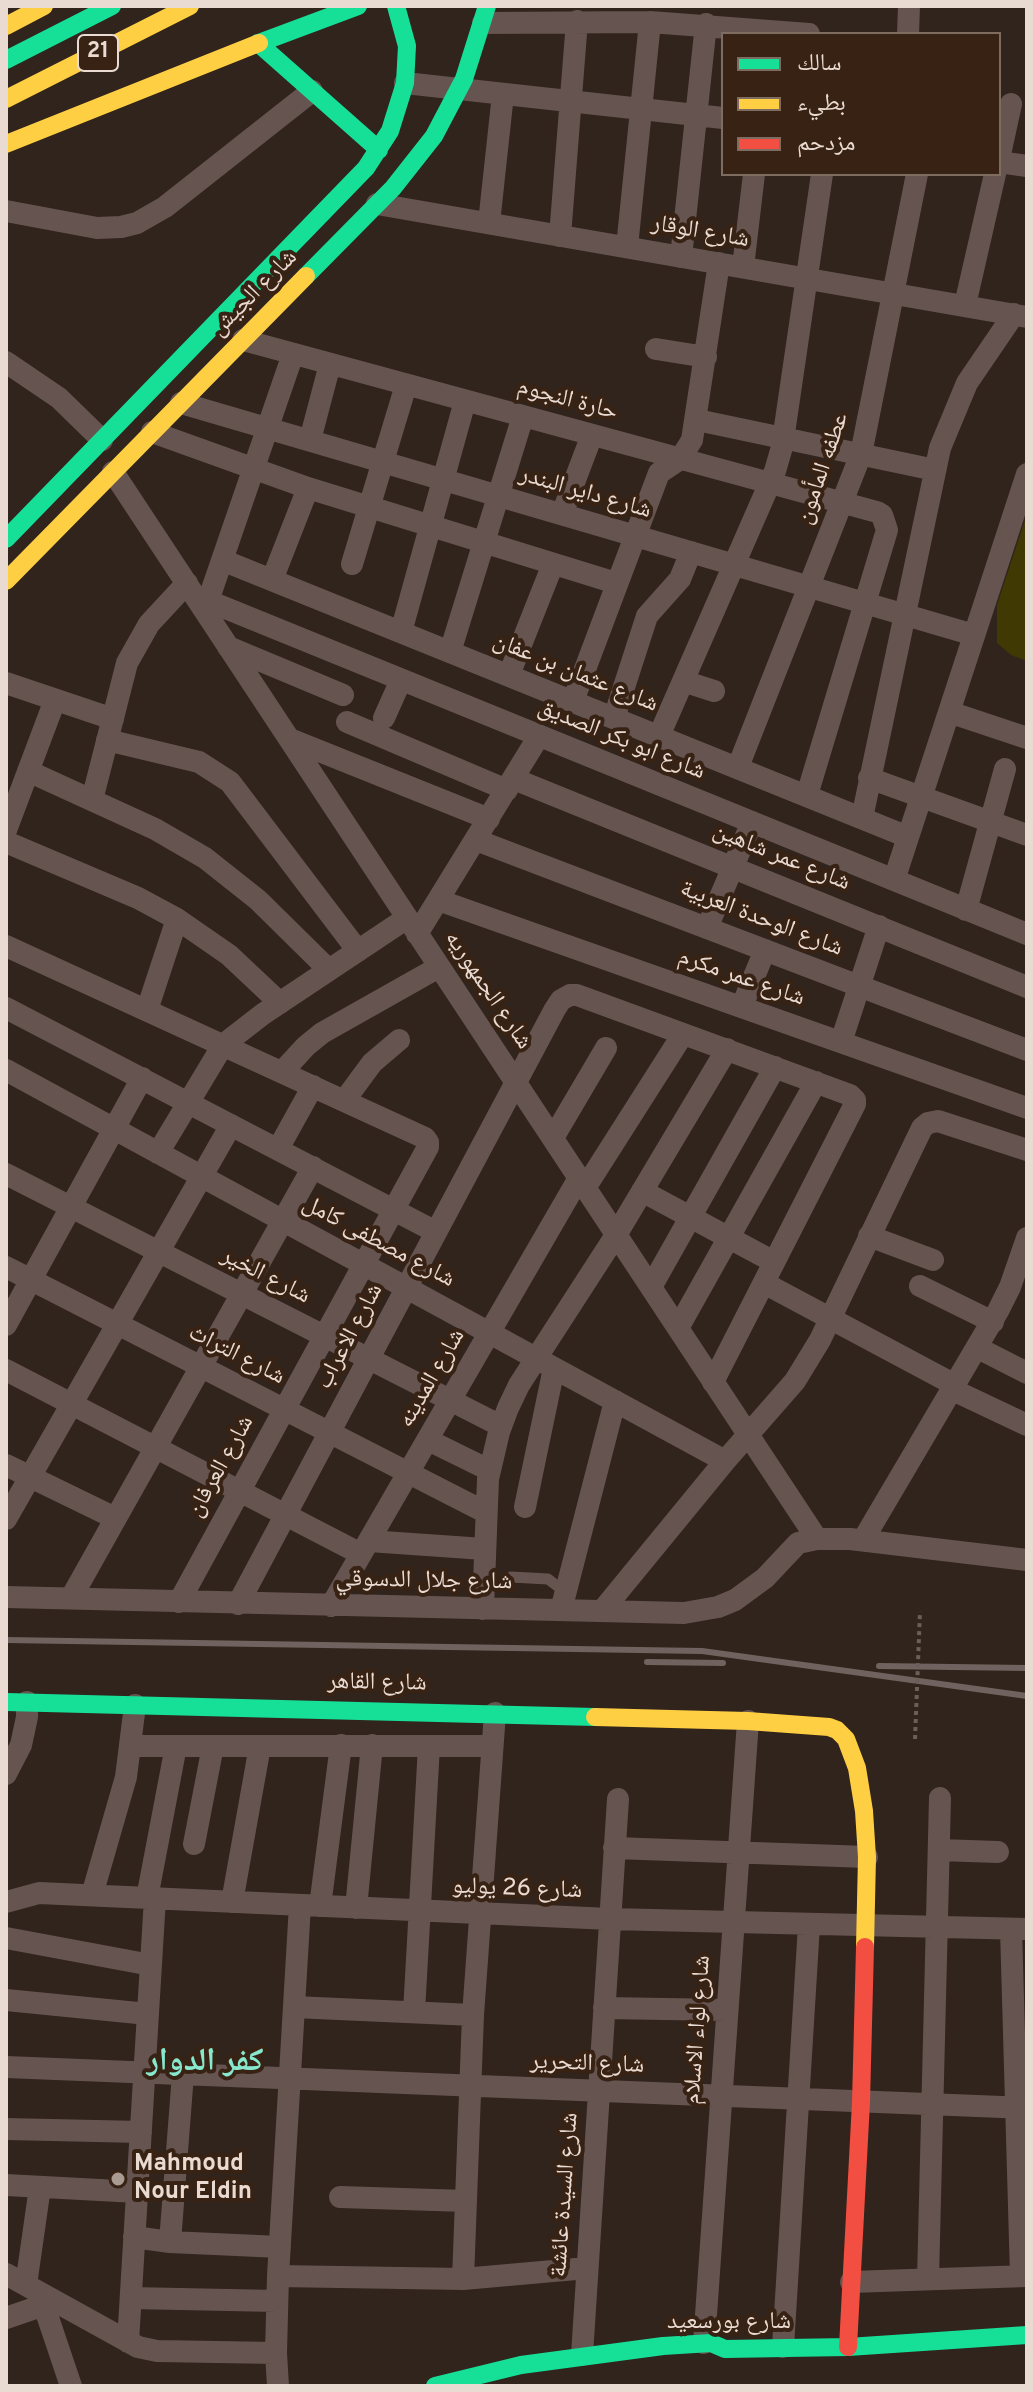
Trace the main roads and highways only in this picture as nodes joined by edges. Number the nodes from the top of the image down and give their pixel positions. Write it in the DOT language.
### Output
graph roads {
  1 [pos="44,6"];
  2 [pos="112,6"];
  3 [pos="190,6"];
  4 [pos="358,6"];
  5 [pos="396,6"];
  6 [pos="485,14"];
  7 [pos="6,26"];
  8 [pos="258,43"];
  9 [pos="6,60"];
  10 [pos="6,99"];
  11 [pos="6,144"];
  12 [pos="379,150"];
  13 [pos="6,539"];
  14 [pos="6,581"];
  15 [pos="17,1702"];
  16 [pos="1027,2335"];
  17 [pos="848,2347"];
  18 [pos="435,2386"];
  1 -- 7 [label="main road"];
  2 -- 9 [label="main road, 21"];
  3 -- 10 [label="main road, 21"];
  4 -- 8 [label="main road"];
  5 -- 12 [label="main road, شارع الجيش"];
  6 -- 14 [label="main road, شارع الجيش"];
  8 -- 11 [label="main road"];
  8 -- 12 [label="main road"];
  12 -- 13 [label="main road, شارع الجيش"];
  15 -- 17 [label="main road, شارع القاهر"];
  16 -- 17 [label="main road, شارع بورسعيد"];
  17 -- 18 [label="main road, شارع بورسعيد"];
}
